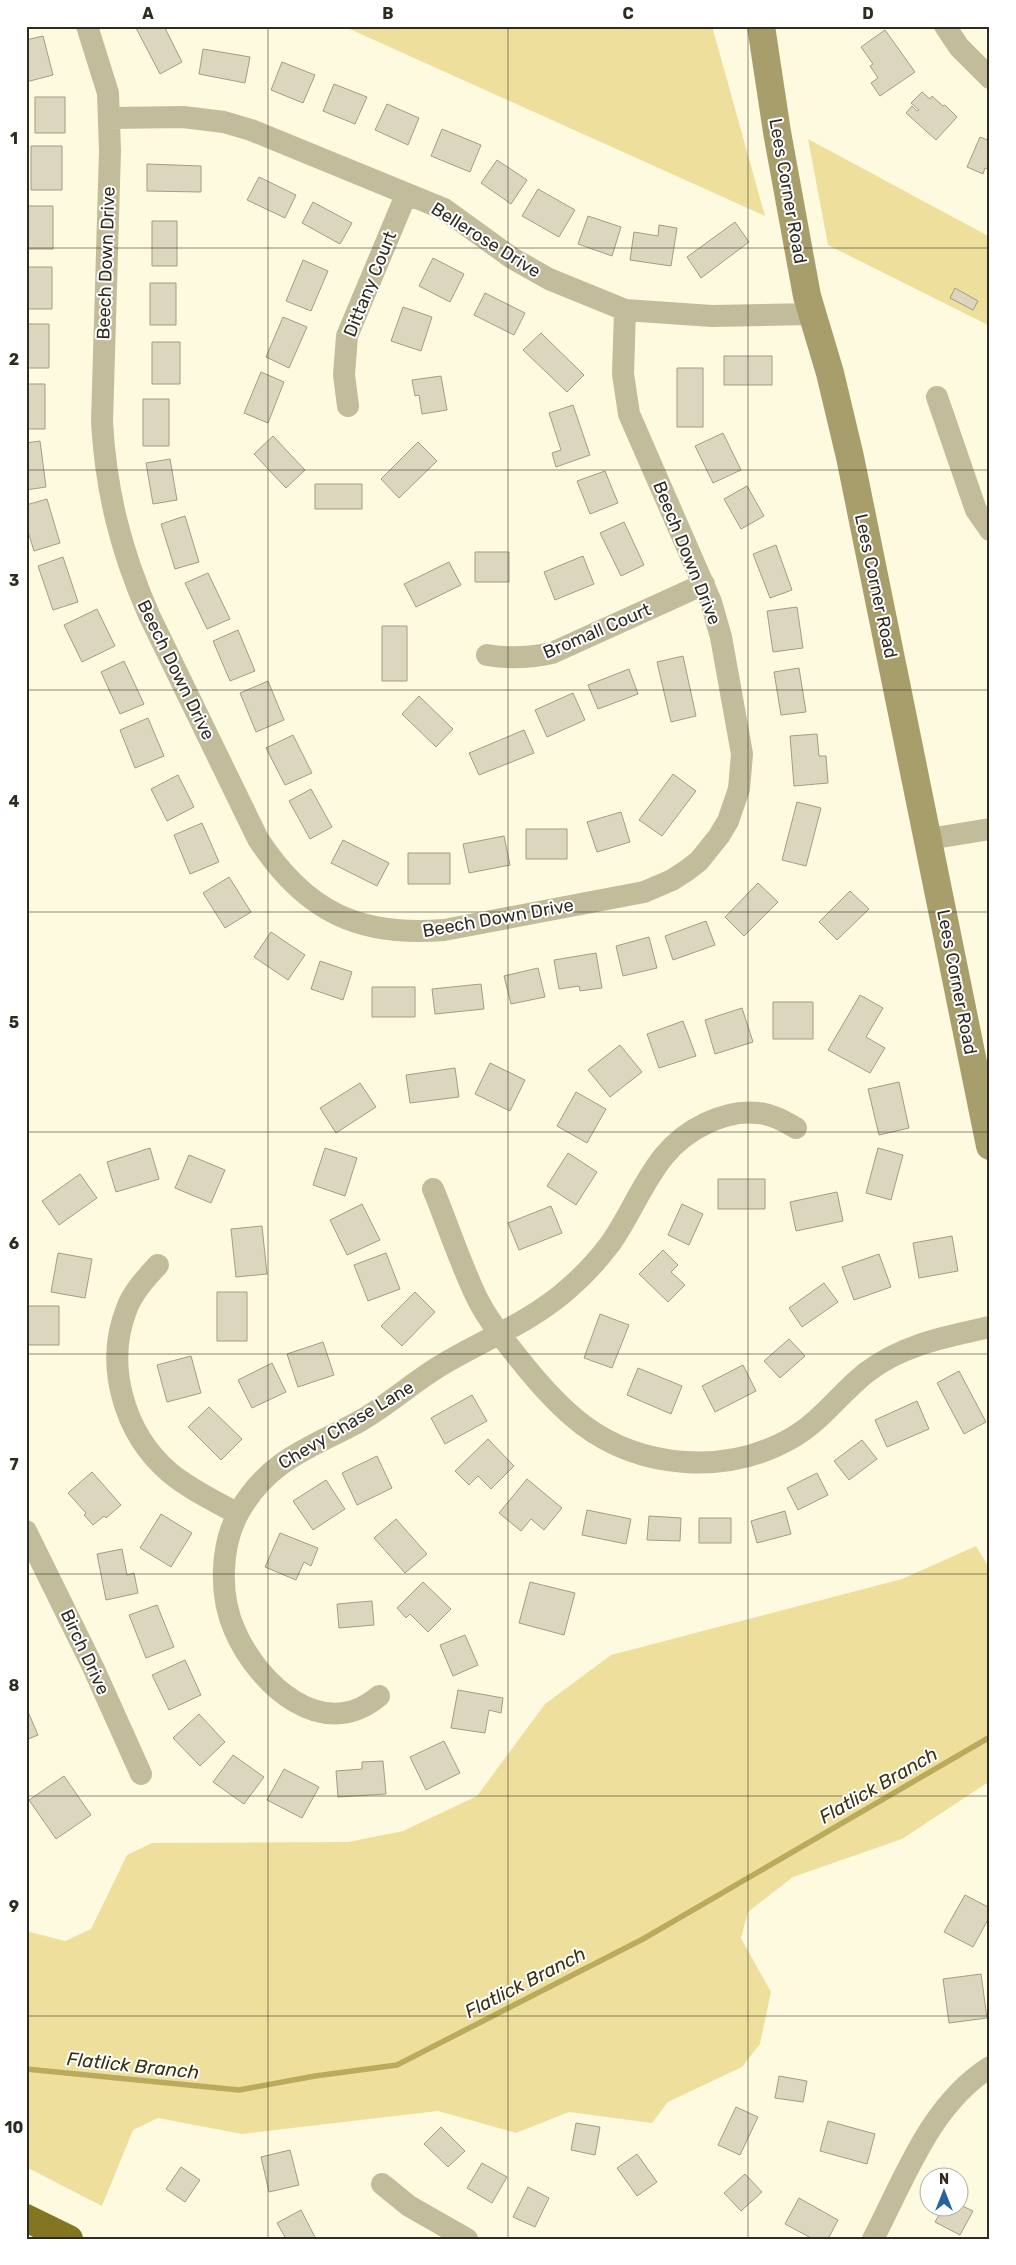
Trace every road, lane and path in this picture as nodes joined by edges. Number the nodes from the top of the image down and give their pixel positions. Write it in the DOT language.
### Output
graph roads {
  1 [pos="87,26"];
  2 [pos="761,26"];
  3 [pos="945,26"];
  4 [pos="990,78"];
  5 [pos="109,118"];
  6 [pos="406,194"];
  7 [pos="625,310"];
  8 [pos="812,314"];
  9 [pos="937,397"];
  10 [pos="348,406"];
  11 [pos="990,530"];
  12 [pos="704,584"];
  13 [pos="487,655"];
  14 [pos="990,829"];
  15 [pos="929,839"];
  16 [pos="796,1128"];
  17 [pos="990,1146"];
  18 [pos="433,1189"];
  19 [pos="158,1265"];
  20 [pos="990,1327"];
  21 [pos="499,1334"];
  22 [pos="238,1514"];
  23 [pos="26,1531"];
  24 [pos="379,1696"];
  25 [pos="141,1774"];
  26 [pos="990,2067"];
  27 [pos="382,2184"];
  28 [pos="26,2218"];
  29 [pos="69,2239"];
  30 [pos="467,2239"];
  31 [pos="873,2239"];
  1 -- 5 [label="street, Beech Down Drive"];
  2 -- 8 [label="street, Lees Corner Road"];
  3 -- 4 [label="street"];
  5 -- 6 [label="street, Bellerose Drive"];
  5 -- 12 [label="street, Beech Down Drive"];
  6 -- 7 [label="street, Bellerose Drive"];
  6 -- 10 [label="street, Dittany Court"];
  7 -- 8 [label="street, Bellerose Drive"];
  7 -- 12 [label="street, Beech Down Drive"];
  8 -- 15 [label="street, Lees Corner Road"];
  9 -- 11 [label="street"];
  12 -- 13 [label="street, Bromall Court"];
  14 -- 15 [label="street"];
  15 -- 17 [label="street, Lees Corner Road"];
  16 -- 21 [label="street, Chevy Chase Lane"];
  18 -- 21 [label="street"];
  19 -- 22 [label="street"];
  20 -- 21 [label="street"];
  21 -- 22 [label="street, Chevy Chase Lane"];
  22 -- 24 [label="street, Chevy Chase Lane"];
  23 -- 25 [label="street, Birch Drive"];
  26 -- 31 [label="street"];
  27 -- 30 [label="street"];
  28 -- 29 [label="highway"];
}
